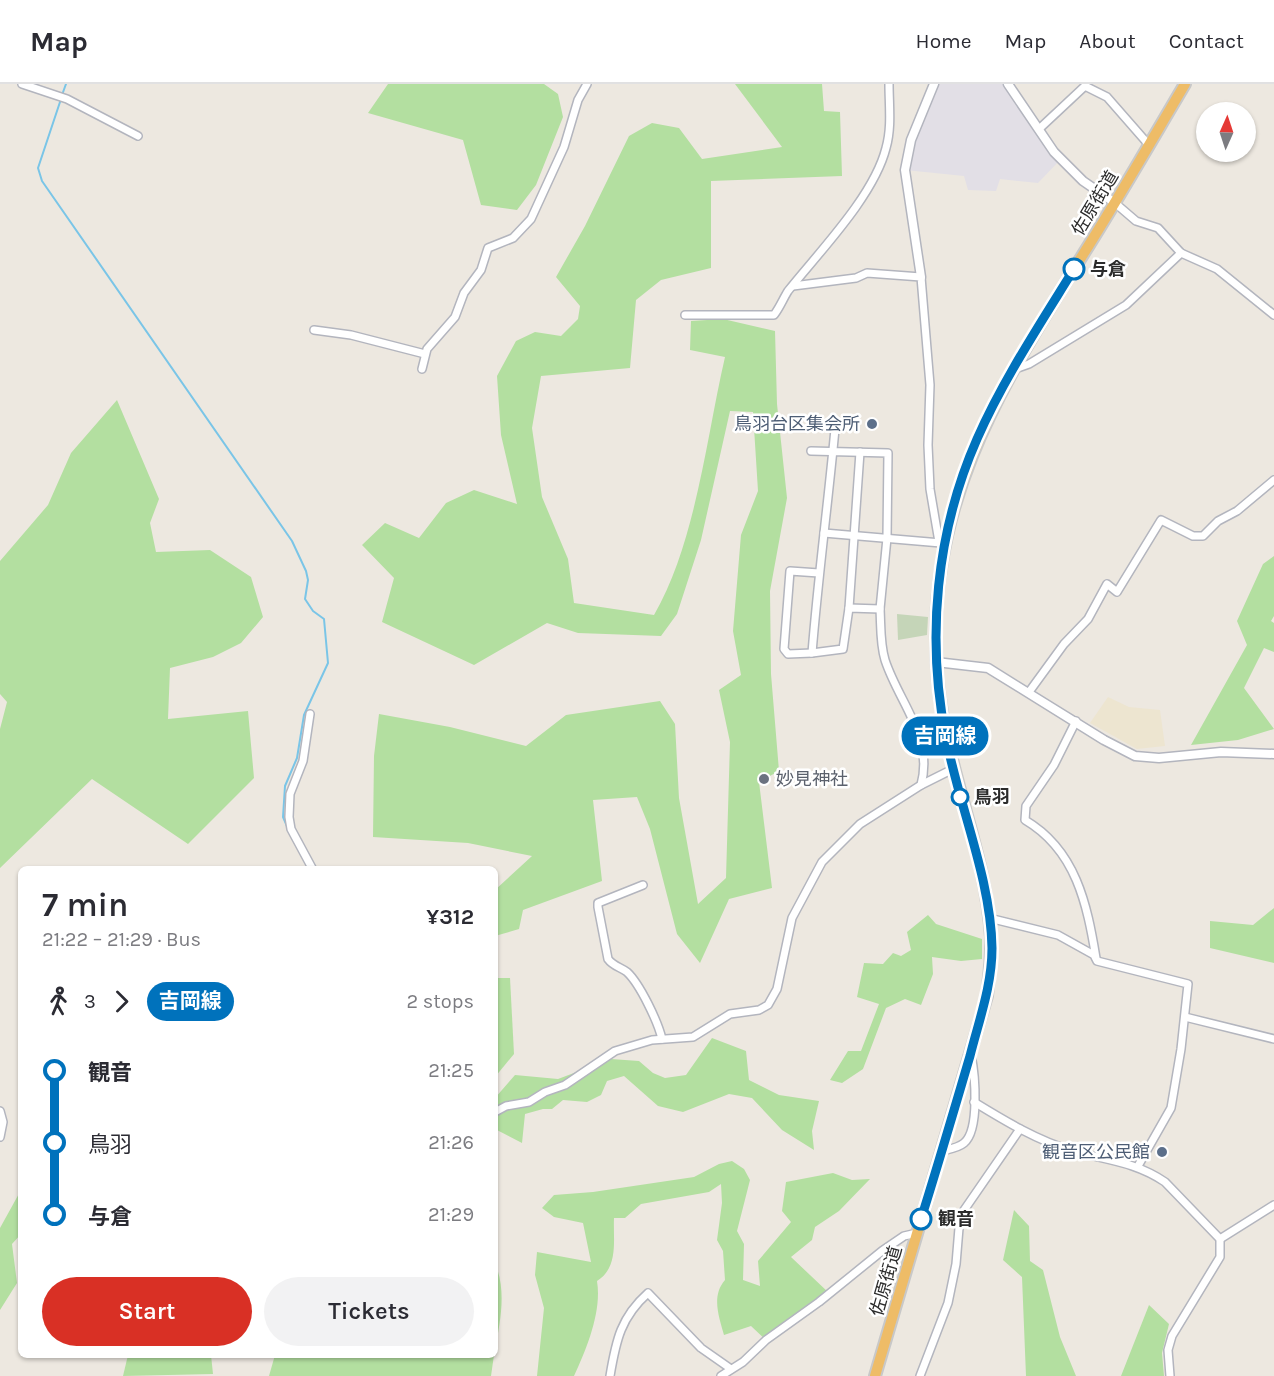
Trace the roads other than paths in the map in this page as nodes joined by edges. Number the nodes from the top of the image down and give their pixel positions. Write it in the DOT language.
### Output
graph roads {
  1 [pos="22,84"];
  2 [pos="587,84"];
  3 [pos="889,84"];
  4 [pos="934,84"];
  5 [pos="1008,84"];
  6 [pos="1185,84"];
  7 [pos="1039,129"];
  8 [pos="138,136"];
  9 [pos="1149,146"];
  10 [pos="1115,203"];
  11 [pos="1181,253"];
  12 [pos="921,277"];
  13 [pos="794,286"];
  14 [pos="685,315"];
  15 [pos="1274,315"];
  16 [pos="314,330"];
  17 [pos="425,354"];
  18 [pos="422,369"];
  19 [pos="1015,369"];
  20 [pos="835,429"];
  21 [pos="811,451"];
  22 [pos="833,451"];
  23 [pos="860,452"];
  24 [pos="1274,480"];
  25 [pos="824,533"];
  26 [pos="855,535"];
  27 [pos="887,538"];
  28 [pos="942,543"];
  29 [pos="819,573"];
  30 [pos="849,608"];
  31 [pos="880,609"];
  32 [pos="812,652"];
  33 [pos="936,662"];
  34 [pos="1029,692"];
  35 [pos="310,714"];
  36 [pos="1076,721"];
  37 [pos="1274,754"];
  38 [pos="953,769"];
  39 [pos="921,785"];
  40 [pos="311,866"];
  41 [pos="643,885"];
  42 [pos="989,918"];
  43 [pos="1096,961"];
  44 [pos="1185,1017"];
  45 [pos="662,1039"];
  46 [pos="1274,1039"];
  47 [pos="971,1052"];
  48 [pos="974,1102"];
  49 [pos="498,1110"];
  50 [pos="0,1111"];
  51 [pos="1020,1129"];
  52 [pos="0,1137"];
  53 [pos="942,1150"];
  54 [pos="1138,1166"];
  55 [pos="1274,1205"];
  56 [pos="917,1233"];
  57 [pos="1220,1239"];
  58 [pos="731,1372"];
  59 [pos="610,1376"];
  60 [pos="721,1376"];
  61 [pos="875,1376"];
  62 [pos="920,1376"];
  63 [pos="1170,1376"];
  1 -- 8 [label="street"];
  2 -- 17 [label="street"];
  3 -- 13 [label="street"];
  4 -- 12 [label="street"];
  5 -- 7 [label="street"];
  6 -- 9 [label="highway, 佐原街道"];
  7 -- 9 [label="street"];
  7 -- 10 [label="street"];
  9 -- 10 [label="highway, 佐原街道"];
  10 -- 11 [label="street"];
  10 -- 19 [label="highway, 佐原街道"];
  11 -- 15 [label="street"];
  11 -- 19 [label="street"];
  12 -- 13 [label="street"];
  12 -- 28 [label="street"];
  13 -- 14 [label="street"];
  16 -- 17 [label="street"];
  17 -- 18 [label="street"];
  19 -- 28 [label="highway, 佐原街道"];
  20 -- 22 [label="street"];
  21 -- 22 [label="street"];
  22 -- 23 [label="street"];
  22 -- 25 [label="street"];
  23 -- 26 [label="street"];
  23 -- 27 [label="street"];
  24 -- 34 [label="street"];
  25 -- 26 [label="street"];
  25 -- 29 [label="street"];
  26 -- 27 [label="street"];
  26 -- 30 [label="street"];
  27 -- 28 [label="street"];
  27 -- 31 [label="street"];
  28 -- 33 [label="highway, 佐原街道"];
  29 -- 32 [label="street"];
  29 -- 32 [label="street"];
  30 -- 31 [label="street"];
  30 -- 32 [label="street"];
  31 -- 39 [label="street"];
  33 -- 34 [label="street"];
  33 -- 38 [label="highway, 佐原街道"];
  34 -- 36 [label="street"];
  35 -- 40 [label="street"];
  36 -- 37 [label="street"];
  36 -- 43 [label="street"];
  38 -- 39 [label="street"];
  38 -- 42 [label="highway, 佐原街道"];
  39 -- 45 [label="street"];
  41 -- 45 [label="street"];
  42 -- 43 [label="street"];
  42 -- 47 [label="highway, 佐原街道"];
  43 -- 44 [label="street"];
  44 -- 46 [label="street"];
  44 -- 54 [label="street"];
  45 -- 49 [label="street"];
  47 -- 48 [label="street"];
  47 -- 53 [label="highway, 佐原街道"];
  48 -- 51 [label="street"];
  48 -- 53 [label="street"];
  50 -- 52 [label="street"];
  51 -- 54 [label="street"];
  51 -- 62 [label="street"];
  53 -- 56 [label="highway, 佐原街道"];
  54 -- 57 [label="street"];
  55 -- 57 [label="street"];
  56 -- 58 [label="street"];
  56 -- 61 [label="highway, 佐原街道"];
  57 -- 63 [label="street"];
  58 -- 59 [label="street"];
  58 -- 60 [label="street"];
}
